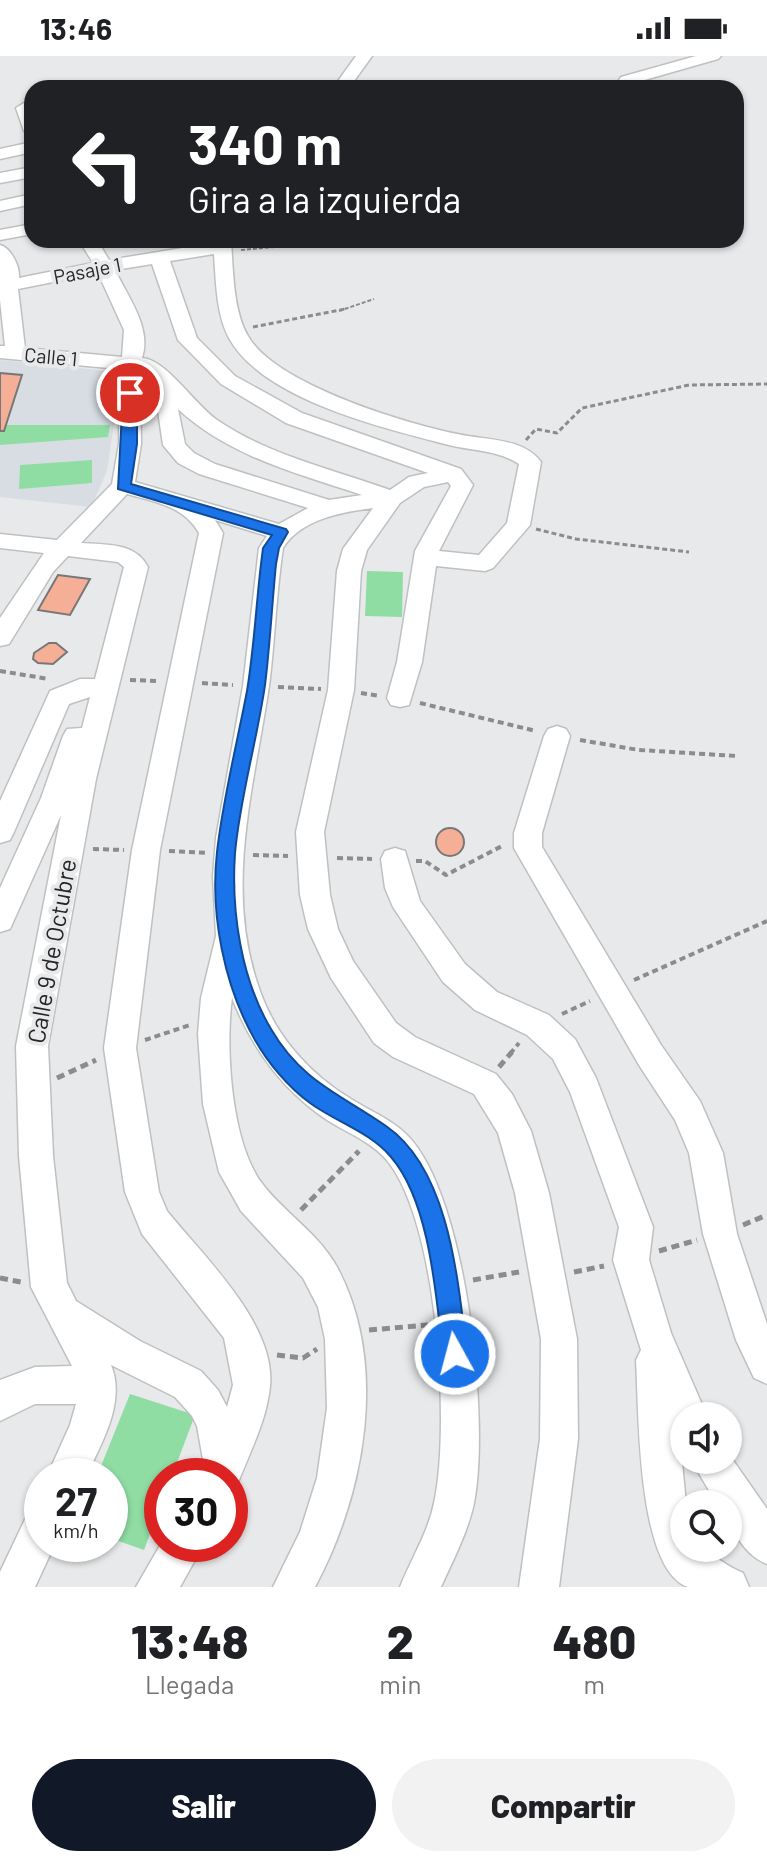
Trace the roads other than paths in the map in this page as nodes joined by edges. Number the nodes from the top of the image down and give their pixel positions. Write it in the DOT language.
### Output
graph roads {
  1 [pos="364,56"];
  2 [pos="713,56"];
  3 [pos="347,80"];
  4 [pos="627,80"];
  5 [pos="24,149"];
  6 [pos="0,154"];
  7 [pos="24,174"];
  8 [pos="0,178"];
  9 [pos="24,201"];
  10 [pos="0,206"];
  11 [pos="24,230"];
  12 [pos="0,235"];
  13 [pos="93,248"];
  14 [pos="209,248"];
  15 [pos="222,248"];
  16 [pos="0,251"];
  17 [pos="159,256"];
  18 [pos="104,266"];
  19 [pos="4,287"];
  20 [pos="8,352"];
  21 [pos="140,364"];
  22 [pos="453,474"];
  23 [pos="123,486"];
  24 [pos="392,498"];
  25 [pos="184,504"];
  26 [pos="328,507"];
  27 [pos="281,532"];
  28 [pos="0,541"];
  29 [pos="60,548"];
  30 [pos="426,557"];
  31 [pos="1,636"];
  32 [pos="100,688"];
  33 [pos="400,698"];
  34 [pos="557,736"];
  35 [pos="0,832"];
  36 [pos="395,859"];
  37 [pos="0,920"];
  38 [pos="229,936"];
  39 [pos="64,1313"];
  40 [pos="653,1335"];
  41 [pos="767,1365"];
  42 [pos="98,1387"];
  43 [pos="0,1402"];
  44 [pos="682,1402"];
  45 [pos="74,1458"];
  46 [pos="220,1458"];
  47 [pos="228,1458"];
  48 [pos="720,1474"];
  49 [pos="767,1544"];
  50 [pos="26,1562"];
  51 [pos="172,1562"];
  52 [pos="14,1587"];
  53 [pos="156,1587"];
  54 [pos="293,1587"];
  55 [pos="420,1587"];
  56 [pos="539,1587"];
  57 [pos="729,1587"];
  1 -- 3 [label="street"];
  2 -- 4 [label="street"];
  5 -- 6 [label="street"];
  7 -- 8 [label="street"];
  9 -- 10 [label="street"];
  11 -- 12 [label="street"];
  13 -- 18 [label="street"];
  14 -- 17 [label="street, Pasaje 1"];
  15 -- 30 [label="street"];
  16 -- 19 [label="street"];
  17 -- 18 [label="street, Pasaje 1"];
  17 -- 22 [label="street"];
  18 -- 19 [label="street, Pasaje 1"];
  18 -- 21 [label="street"];
  19 -- 20 [label="street"];
  20 -- 21 [label="street, Calle 1"];
  21 -- 23 [label="street"];
  21 -- 24 [label="street"];
  21 -- 26 [label="street"];
  22 -- 24 [label="street"];
  22 -- 30 [label="street"];
  23 -- 25 [label="street"];
  23 -- 29 [label="street"];
  24 -- 26 [label="street"];
  24 -- 56 [label="street"];
  25 -- 27 [label="street"];
  25 -- 47 [label="street"];
  26 -- 27 [label="street"];
  27 -- 38 [label="street"];
  28 -- 29 [label="street"];
  29 -- 31 [label="street"];
  29 -- 32 [label="street, Calle 9 de Octubre"];
  30 -- 33 [label="street"];
  32 -- 35 [label="street"];
  32 -- 37 [label="street"];
  32 -- 39 [label="street, Calle 9 de Octubre"];
  34 -- 41 [label="street"];
  36 -- 40 [label="street"];
  38 -- 54 [label="street"];
  38 -- 55 [label="street"];
  39 -- 42 [label="street, Calle 9 de Octubre"];
  39 -- 46 [label="street"];
  40 -- 44 [label="street"];
  40 -- 57 [label="street"];
  42 -- 43 [label="street"];
  42 -- 45 [label="street"];
  48 -- 49 [label="street"];
  50 -- 52 [label="street"];
  51 -- 53 [label="street"];
}
